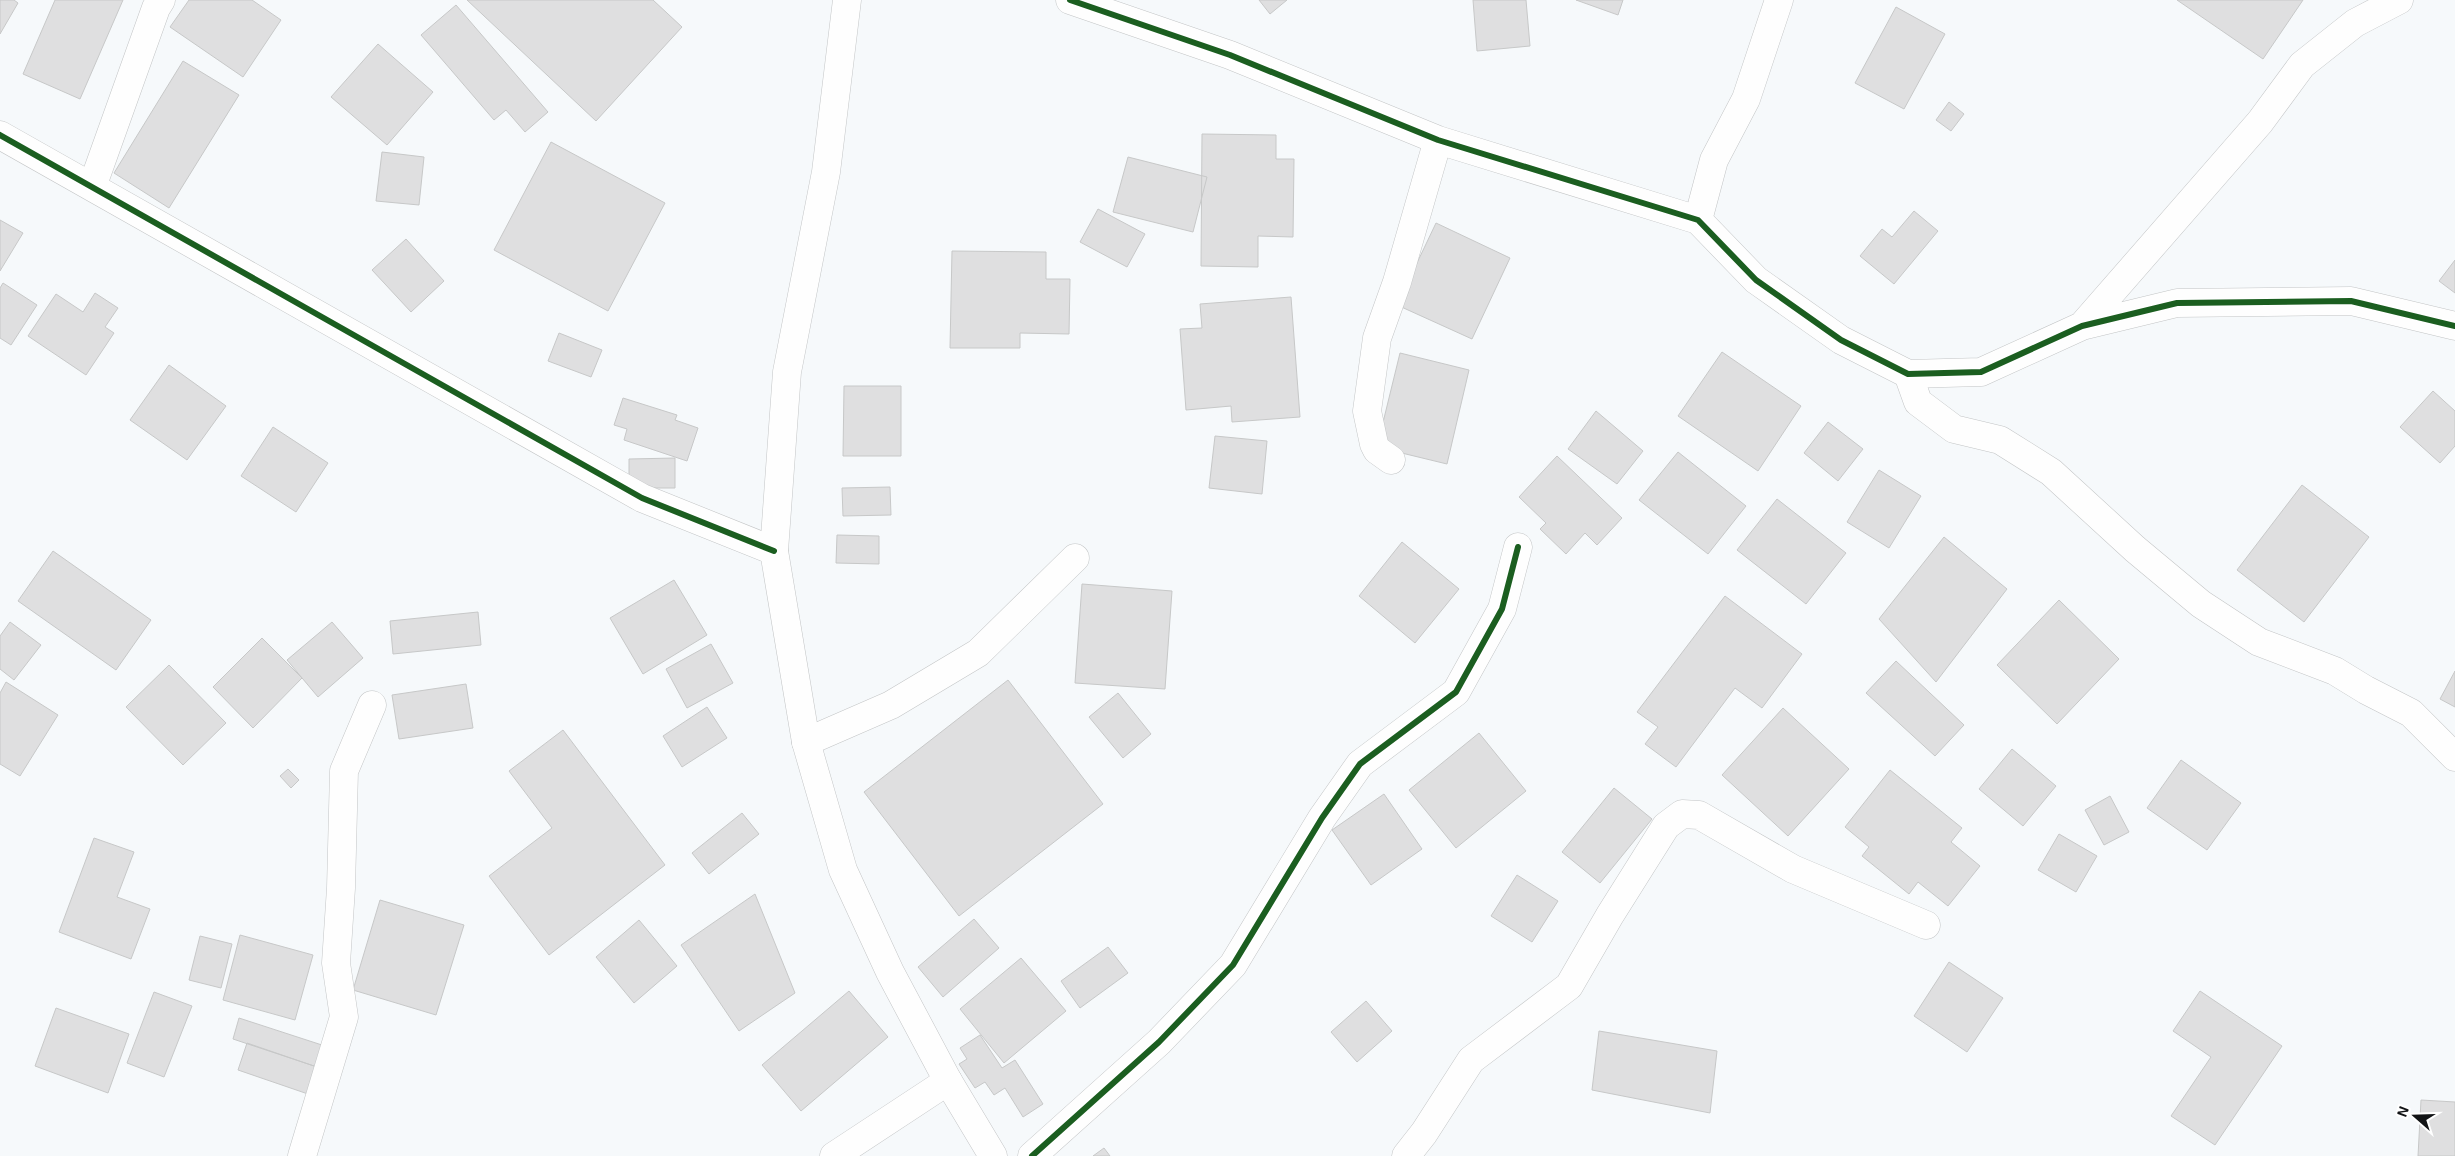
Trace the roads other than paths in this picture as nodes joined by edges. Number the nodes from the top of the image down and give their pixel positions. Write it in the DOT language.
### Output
graph roads {
  1 [pos="160,0"];
  2 [pos="847,0"];
  3 [pos="1070,0"];
  4 [pos="1779,0"];
  5 [pos="2400,0"];
  6 [pos="0,135"];
  7 [pos="1438,140"];
  8 [pos="92,187"];
  9 [pos="1698,220"];
  10 [pos="2082,326"];
  11 [pos="2455,326"];
  12 [pos="1908,374"];
  13 [pos="1391,460"];
  14 [pos="1518,547"];
  15 [pos="774,551"];
  16 [pos="1075,558"];
  17 [pos="372,705"];
  18 [pos="806,742"];
  19 [pos="2455,757"];
  20 [pos="1926,925"];
  21 [pos="948,1081"];
  22 [pos="302,1156"];
  23 [pos="834,1156"];
  24 [pos="993,1156"];
  25 [pos="1032,1156"];
  26 [pos="1406,1156"];
  1 -- 8 [label="street"];
  2 -- 15 [label="street"];
  3 -- 7 [label="street"];
  4 -- 9 [label="street"];
  5 -- 10 [label="street"];
  6 -- 8 [label="street"];
  7 -- 9 [label="street"];
  7 -- 13 [label="street"];
  8 -- 15 [label="street"];
  9 -- 12 [label="street"];
  10 -- 11 [label="street"];
  10 -- 12 [label="street"];
  12 -- 19 [label="street"];
  14 -- 25 [label="street"];
  15 -- 18 [label="street"];
  16 -- 18 [label="street"];
  17 -- 22 [label="street"];
  18 -- 21 [label="street"];
  20 -- 26 [label="street"];
  21 -- 23 [label="street"];
  21 -- 24 [label="street"];
}
